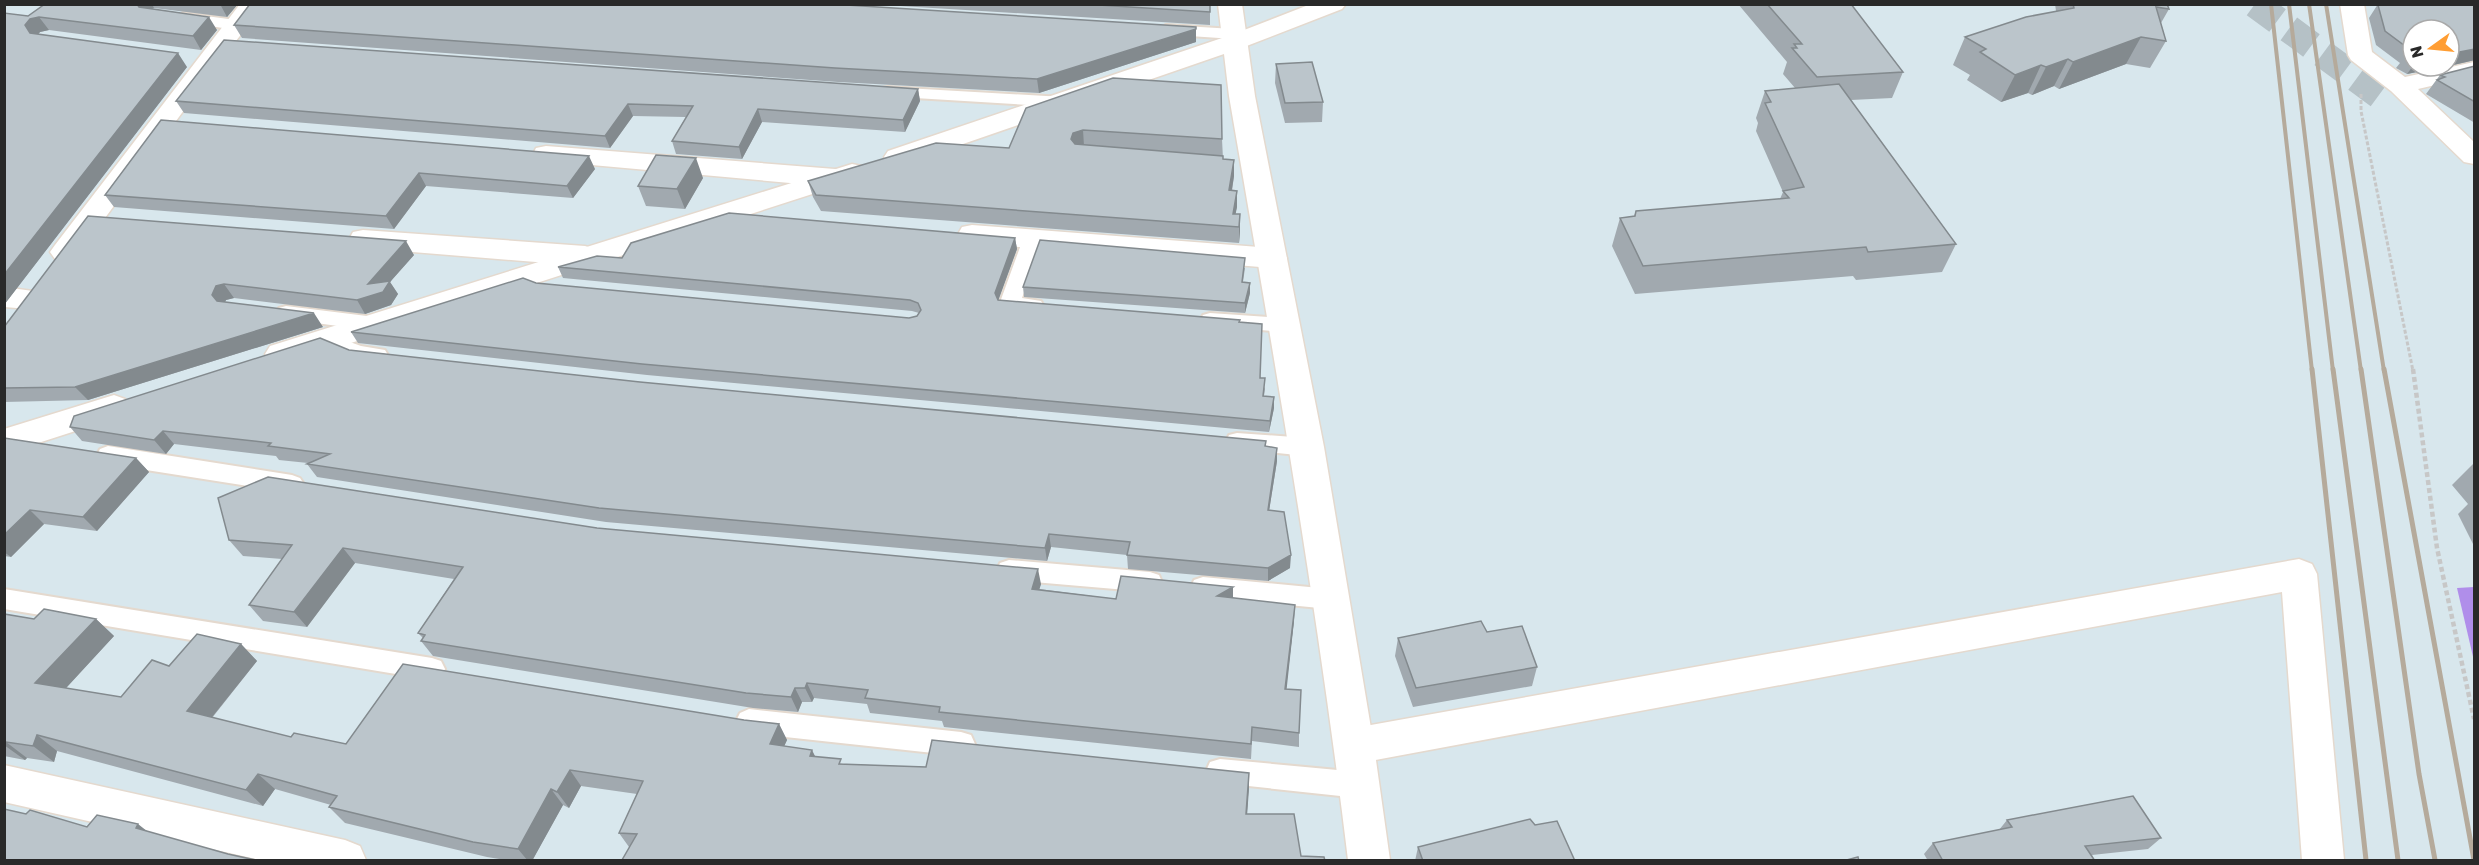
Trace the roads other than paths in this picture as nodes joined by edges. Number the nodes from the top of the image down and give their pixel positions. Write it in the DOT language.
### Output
graph roads {
  1 [pos="1230,4"];
  2 [pos="1334,4"];
  3 [pos="2352,4"];
  4 [pos="166,16"];
  5 [pos="1150,29"];
  6 [pos="1234,38"];
  7 [pos="225,39"];
  8 [pos="2475,69"];
  9 [pos="2390,90"];
  10 [pos="874,91"];
  11 [pos="1063,102"];
  12 [pos="517,151"];
  13 [pos="2475,156"];
  14 [pos="835,178"];
  15 [pos="2475,180"];
  16 [pos="717,214"];
  17 [pos="92,217"];
  18 [pos="787,219"];
  19 [pos="128,220"];
  20 [pos="951,233"];
  21 [pos="339,237"];
  22 [pos="1033,239"];
  23 [pos="585,256"];
  24 [pos="1272,258"];
  25 [pos="524,276"];
  26 [pos="554,286"];
  27 [pos="27,295"];
  28 [pos="1055,308"];
  29 [pos="269,311"];
  30 [pos="1192,318"];
  31 [pos="375,324"];
  32 [pos="1284,325"];
  33 [pos="325,340"];
  34 [pos="392,357"];
  35 [pos="261,361"];
  36 [pos="136,400"];
  37 [pos="1212,438"];
  38 [pos="8,441"];
  39 [pos="1307,447"];
  40 [pos="314,487"];
  41 [pos="986,568"];
  42 [pos="4,599"];
  43 [pos="1330,599"];
  44 [pos="461,674"];
  45 [pos="730,718"];
  46 [pos="1354,746"];
  47 [pos="991,747"];
  48 [pos="1193,768"];
  49 [pos="4,783"];
  50 [pos="1359,785"];
  51 [pos="345,861"];
  52 [pos="1369,861"];
  53 [pos="2323,861"];
  1 -- 6 [label="street"];
  2 -- 6 [label="street"];
  3 -- 9 [label="street"];
  4 -- 7 [label="lane"];
  5 -- 6 [label="lane"];
  6 -- 11 [label="street"];
  6 -- 24 [label="street"];
  7 -- 17 [label="street"];
  8 -- 9 [label="street"];
  9 -- 13 [label="street"];
  9 -- 15 [label="street"];
  10 -- 11 [label="lane"];
  11 -- 14 [label="street"];
  12 -- 14 [label="street"];
  14 -- 16 [label="street"];
  16 -- 18 [label="street"];
  16 -- 23 [label="street"];
  17 -- 19 [label="street"];
  17 -- 27 [label="street"];
  20 -- 22 [label="street"];
  21 -- 23 [label="street"];
  22 -- 24 [label="street"];
  22 -- 28 [label="lane"];
  23 -- 25 [label="street"];
  24 -- 32 [label="street"];
  25 -- 26 [label="lane"];
  25 -- 31 [label="street"];
  29 -- 31 [label="lane"];
  30 -- 32 [label="lane"];
  31 -- 33 [label="street"];
  32 -- 39 [label="street"];
  33 -- 34 [label="lane"];
  33 -- 35 [label="street"];
  36 -- 38 [label="street"];
  37 -- 39 [label="lane"];
  38 -- 40 [label="lane"];
  39 -- 43 [label="street"];
  41 -- 43 [label="lane"];
  42 -- 44 [label="lane"];
  43 -- 46 [label="street"];
  45 -- 47 [label="lane"];
  46 -- 50 [label="street"];
  46 -- 53 [label="street"];
  48 -- 50 [label="lane"];
  49 -- 51 [label="street"];
  50 -- 52 [label="street"];
}
